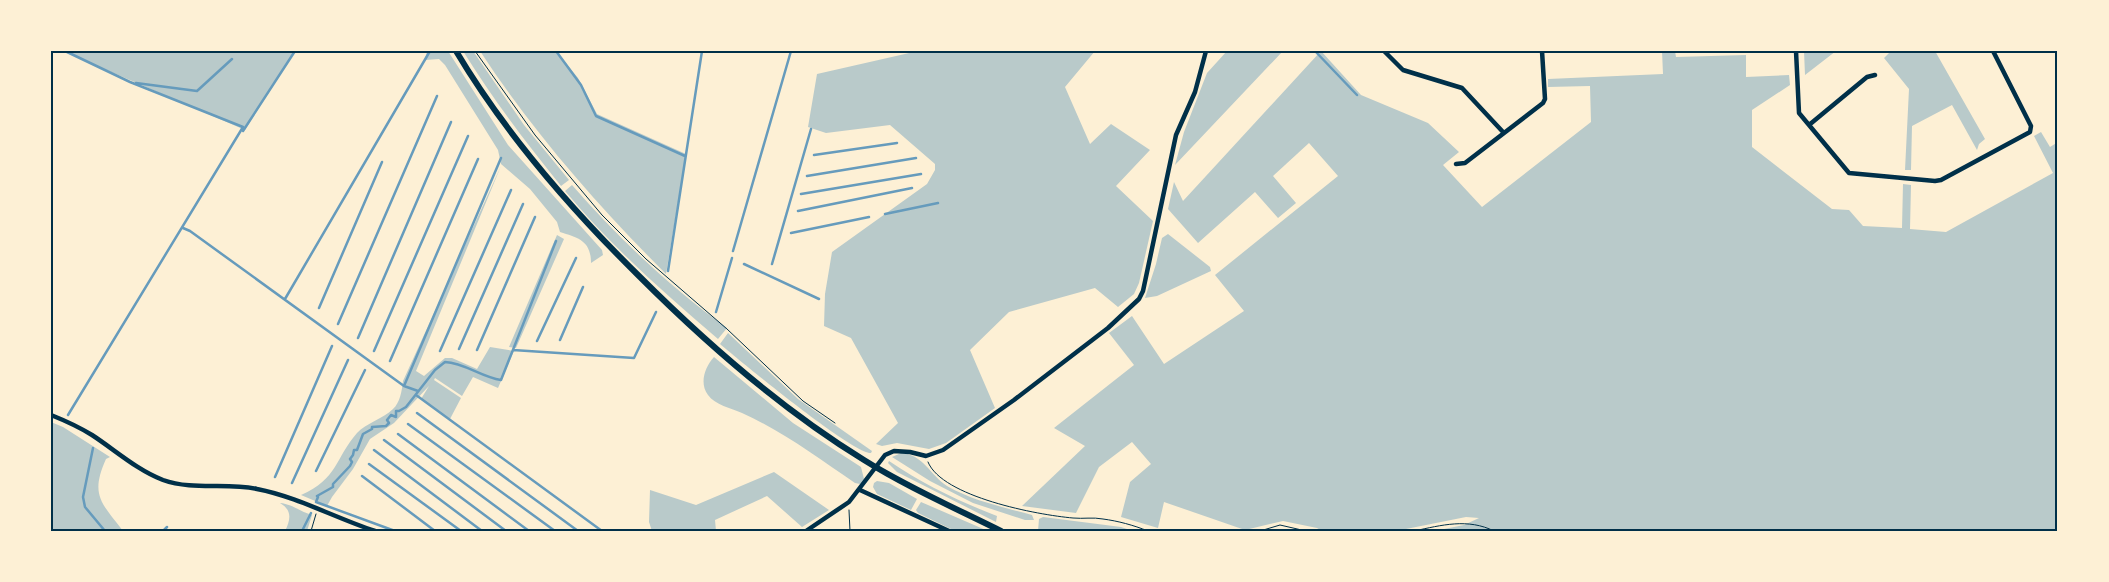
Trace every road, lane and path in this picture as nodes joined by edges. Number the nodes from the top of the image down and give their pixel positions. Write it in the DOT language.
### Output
graph roads {
  1 [pos="456,51"];
  2 [pos="475,51"];
  3 [pos="1206,51"];
  4 [pos="1384,51"];
  5 [pos="1542,51"];
  6 [pos="1796,51"];
  7 [pos="1993,51"];
  8 [pos="1875,75"];
  9 [pos="1810,125"];
  10 [pos="1503,132"];
  11 [pos="1456,164"];
  12 [pos="51,415"];
  13 [pos="836,423"];
  14 [pos="926,456"];
  15 [pos="877,468"];
  16 [pos="860,490"];
  17 [pos="849,502"];
  18 [pos="318,509"];
  19 [pos="311,531"];
  20 [pos="375,531"];
  21 [pos="806,531"];
  22 [pos="850,531"];
  23 [pos="949,531"];
  24 [pos="1001,531"];
  25 [pos="1148,531"];
  26 [pos="1260,531"];
  27 [pos="1306,531"];
  28 [pos="1414,531"];
  29 [pos="1494,531"];
  1 -- 15 [label="main road"];
  2 -- 13 [label="path"];
  3 -- 14 [label="street"];
  4 -- 10 [label="street"];
  5 -- 10 [label="street"];
  6 -- 9 [label="street"];
  7 -- 9 [label="street"];
  8 -- 9 [label="street"];
  10 -- 11 [label="street"];
  12 -- 18 [label="street"];
  14 -- 15 [label="street"];
  14 -- 25 [label="path"];
  15 -- 16 [label="street"];
  15 -- 24 [label="main road"];
  16 -- 17 [label="street"];
  16 -- 23 [label="street"];
  17 -- 21 [label="street"];
  17 -- 22 [label="path"];
  18 -- 19 [label="path"];
  18 -- 20 [label="street"];
  26 -- 27 [label="path"];
  28 -- 29 [label="path"];
}
